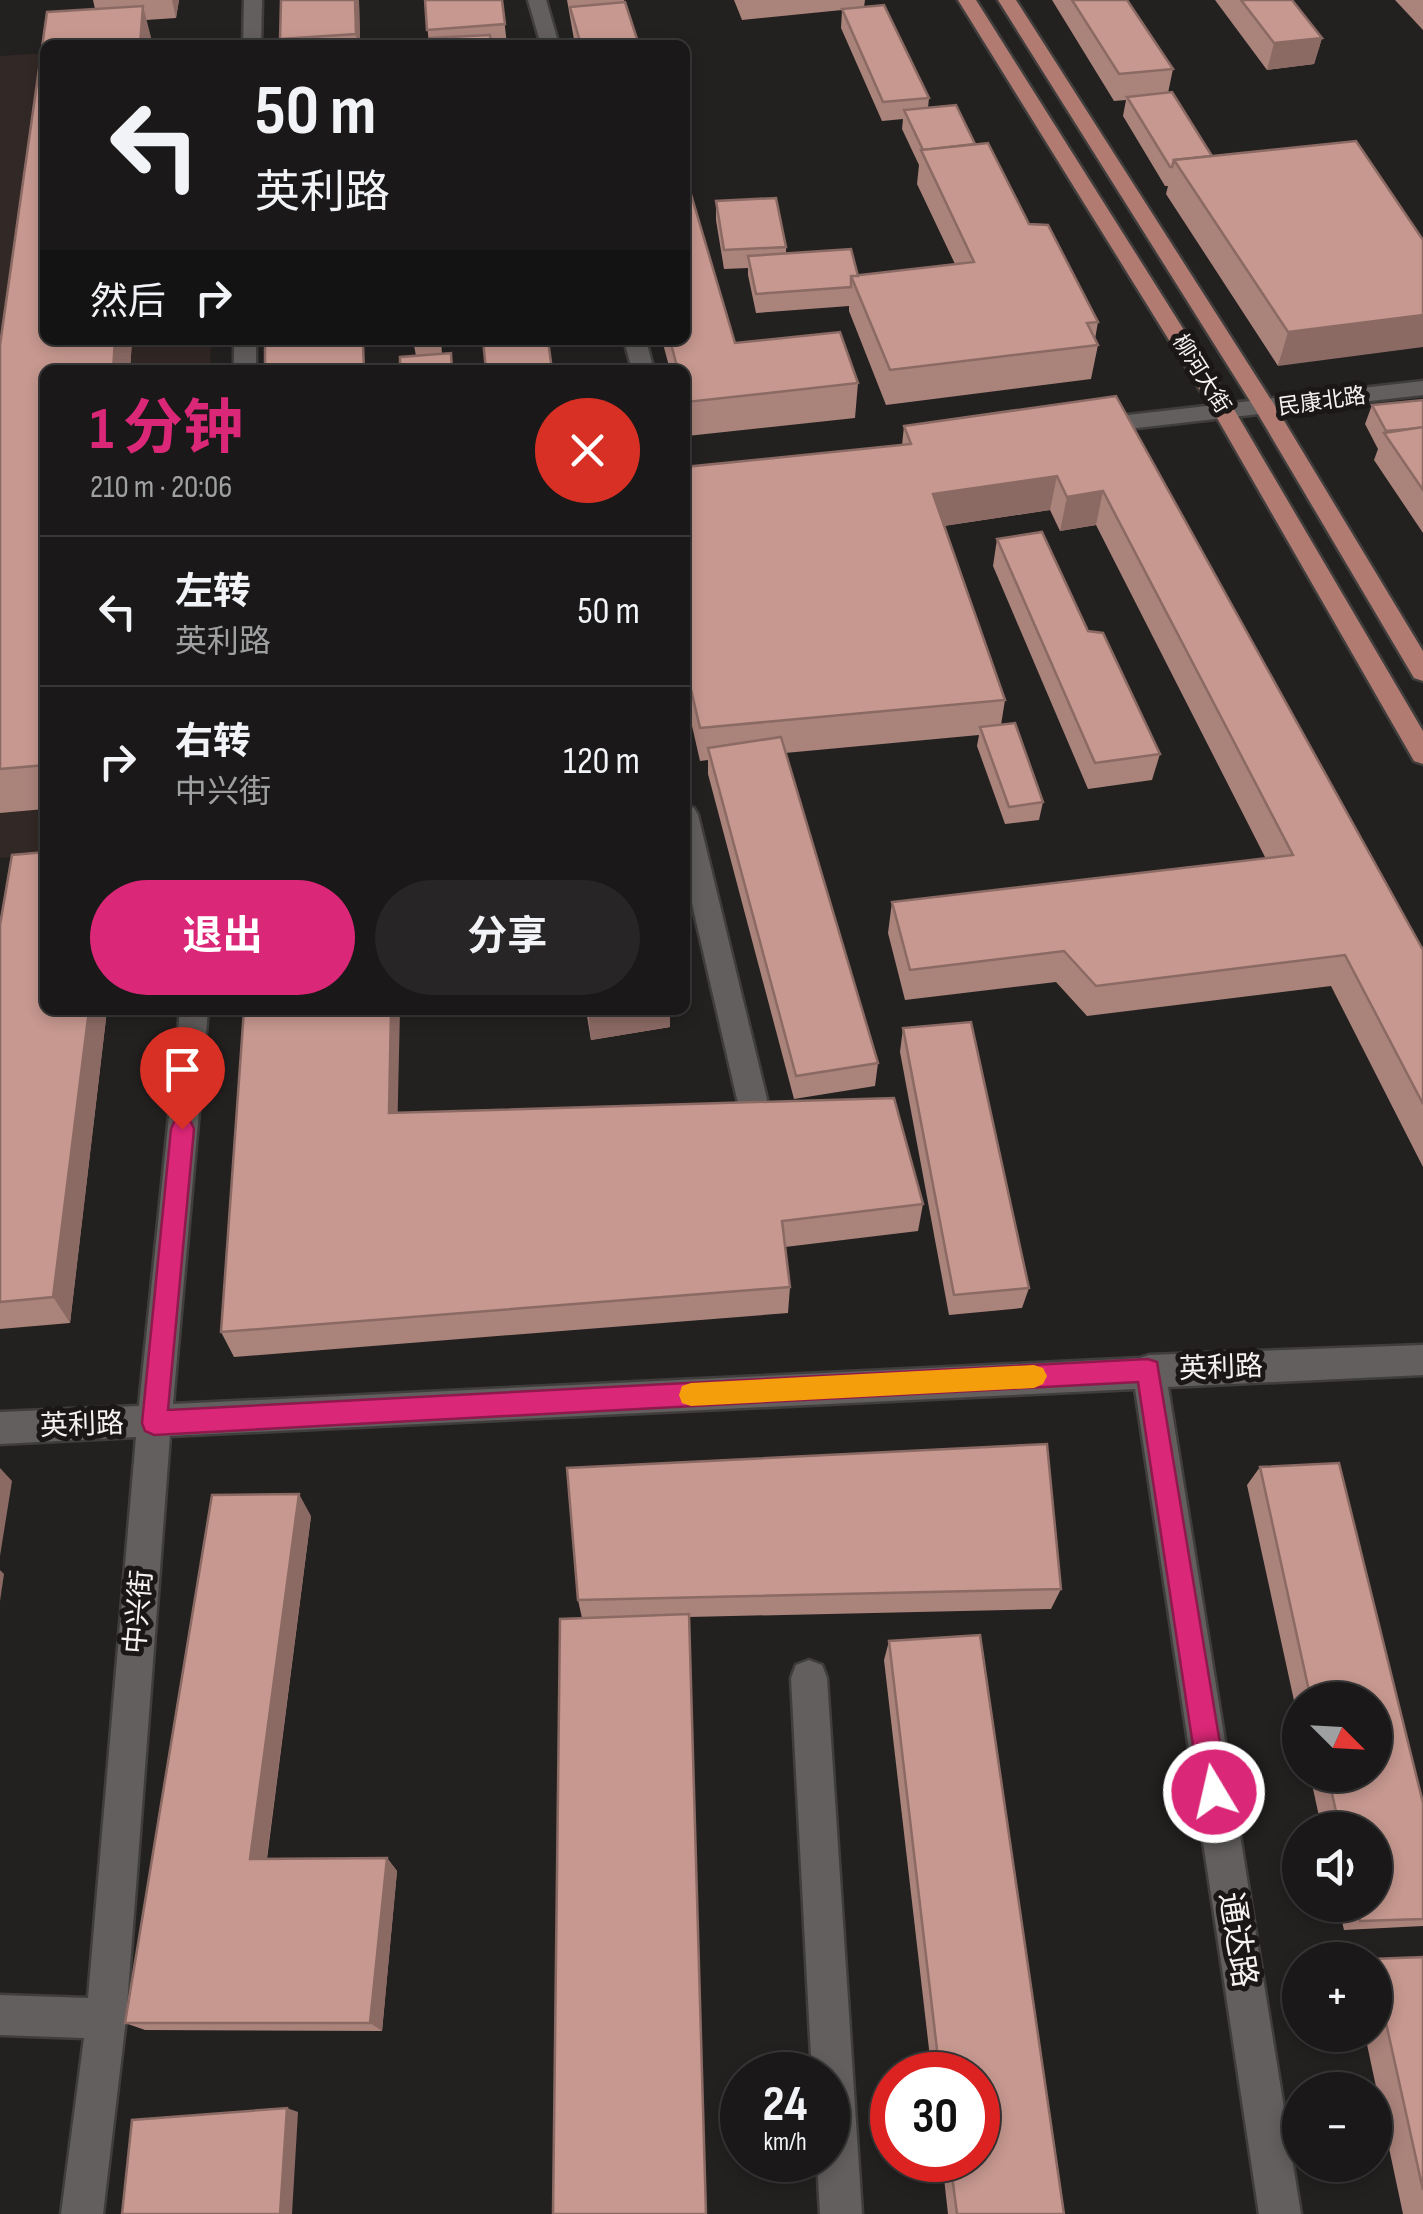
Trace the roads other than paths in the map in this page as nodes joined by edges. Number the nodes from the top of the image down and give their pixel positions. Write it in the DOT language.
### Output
graph roads {
  1 [pos="253,0"];
  2 [pos="537,0"];
  3 [pos="967,0"];
  4 [pos="1007,0"];
  5 [pos="252,40"];
  6 [pos="549,40"];
  7 [pos="1423,388"];
  8 [pos="1266,409"];
  9 [pos="1224,411"];
  10 [pos="1077,428"];
  11 [pos="1423,672"];
  12 [pos="1423,754"];
  13 [pos="690,836"];
  14 [pos="194,1015"];
  15 [pos="752,1098"];
  16 [pos="1423,1360"];
  17 [pos="1148,1370"];
  18 [pos="154,1423"];
  19 [pos="0,1428"];
  20 [pos="808,1678"];
  21 [pos="0,2015"];
  22 [pos="106,2020"];
  23 [pos="82,2214"];
  24 [pos="842,2214"];
  25 [pos="1280,2214"];
  1 -- 5 [label="street"];
  2 -- 6 [label="street"];
  3 -- 9 [label="main road, 柳河大街"];
  4 -- 8 [label="main road, 柳河大街"];
  7 -- 8 [label="street, 民康北路"];
  8 -- 9 [label="street, 民康北路"];
  8 -- 11 [label="main road, 柳河大街"];
  9 -- 10 [label="street, 民康北路"];
  9 -- 12 [label="main road, 柳河大街"];
  13 -- 15 [label="street"];
  14 -- 18 [label="street, 中兴街"];
  16 -- 17 [label="street, 英利路"];
  17 -- 18 [label="street, 英利路"];
  17 -- 25 [label="street, 通达路"];
  18 -- 19 [label="street, 英利路"];
  18 -- 22 [label="street, 中兴街"];
  20 -- 24 [label="street"];
  21 -- 22 [label="street"];
  22 -- 23 [label="street, 中兴街"];
}
